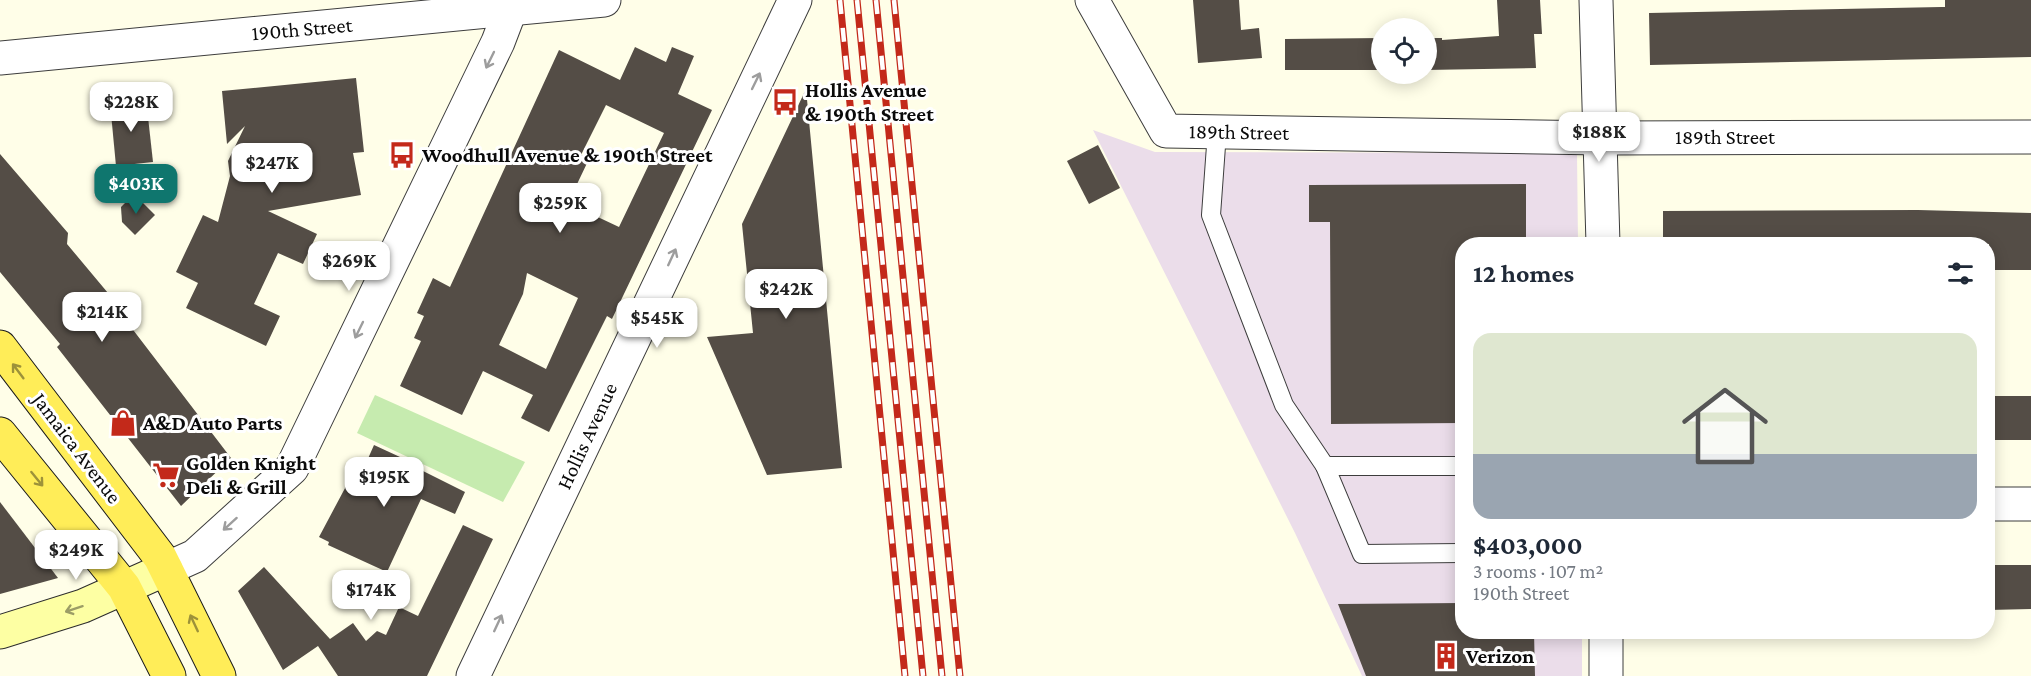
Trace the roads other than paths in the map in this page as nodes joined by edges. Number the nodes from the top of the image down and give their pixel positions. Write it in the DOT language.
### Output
graph roads {
  1 [pos="604,0"];
  2 [pos="795,0"];
  3 [pos="1092,0"];
  4 [pos="1596,0"];
  5 [pos="514,3"];
  6 [pos="0,58"];
  7 [pos="1217,132"];
  8 [pos="2031,136"];
  9 [pos="1602,138"];
  10 [pos="1603,237"];
  11 [pos="0,347"];
  12 [pos="0,434"];
  13 [pos="1325,466"];
  14 [pos="1455,466"];
  15 [pos="1995,504"];
  16 [pos="2031,504"];
  17 [pos="1455,553"];
  18 [pos="166,569"];
  19 [pos="124,587"];
  20 [pos="0,633"];
  21 [pos="1606,639"];
  22 [pos="168,676"];
  23 [pos="219,676"];
  24 [pos="473,676"];
  25 [pos="1606,676"];
  1 -- 5 [label="street, 190th Street"];
  24 -- 2 [label="street, Hollis Avenue, one-way"];
  3 -- 7 [label="street, 189th Street"];
  4 -- 9 [label="street"];
  5 -- 6 [label="street, 190th Street"];
  5 -- 18 [label="street, one-way"];
  7 -- 9 [label="street, 189th Street"];
  7 -- 13 [label="lane"];
  8 -- 9 [label="street, 189th Street"];
  9 -- 10 [label="street"];
  18 -- 11 [label="main road, Jamaica Avenue, one-way"];
  12 -- 19 [label="main road, one-way"];
  13 -- 14 [label="lane"];
  13 -- 17 [label="lane"];
  15 -- 16 [label="street"];
  18 -- 19 [label="street"];
  23 -- 18 [label="main road, Jamaica Avenue, one-way"];
  19 -- 20 [label="street, one-way"];
  19 -- 22 [label="main road"];
  21 -- 25 [label="street"];
}
